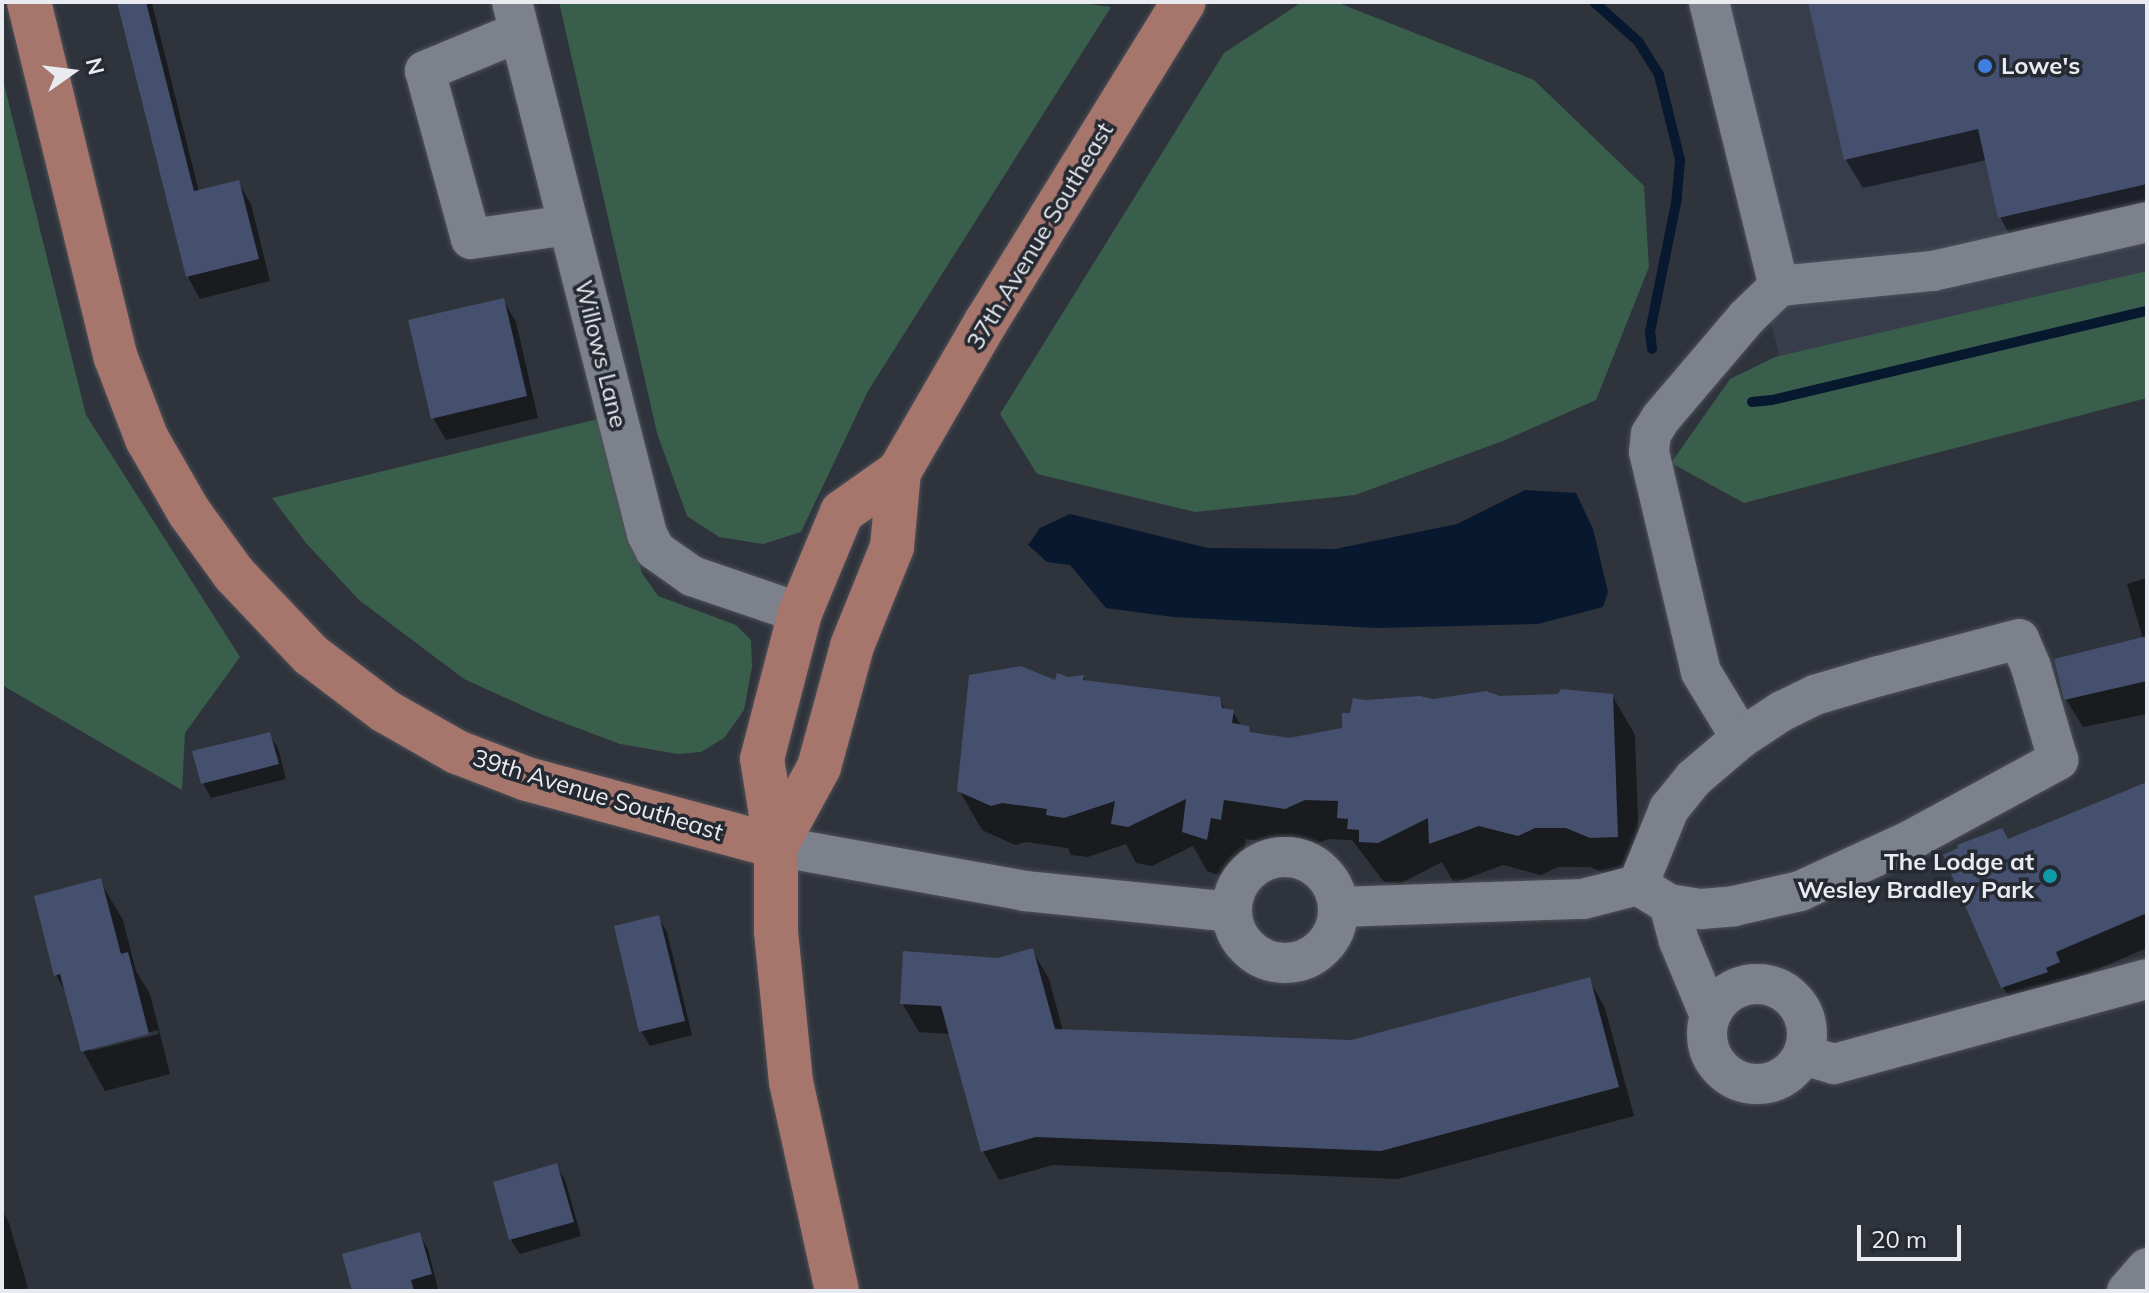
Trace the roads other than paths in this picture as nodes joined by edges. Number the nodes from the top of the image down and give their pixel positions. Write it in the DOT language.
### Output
graph roads {
  1 [pos="29,2"];
  2 [pos="1184,2"];
  3 [pos="1709,2"];
  4 [pos="516,17"];
  5 [pos="2147,222"];
  6 [pos="568,225"];
  7 [pos="1779,286"];
  8 [pos="899,472"];
  9 [pos="800,613"];
  10 [pos="1741,738"];
  11 [pos="776,846"];
  12 [pos="1654,894"];
  13 [pos="1338,907"];
  14 [pos="1231,912"];
  15 [pos="2147,979"];
  16 [pos="1710,1016"];
  17 [pos="1803,1055"];
  18 [pos="2147,1268"];
  19 [pos="837,1291"];
  20 [pos="2127,1291"];
  1 -- 11 [label="main road, 39th Avenue Southeast"];
  2 -- 8 [label="main road, 37th Avenue Southeast"];
  3 -- 7 [label="street"];
  4 -- 6 [label="street, Willows Lane"];
  4 -- 6 [label="street"];
  5 -- 7 [label="street"];
  6 -- 9 [label="street, Willows Lane"];
  7 -- 10 [label="street"];
  8 -- 9 [label="main road, 37th Avenue Southeast"];
  8 -- 11 [label="main road, 37th Avenue Southeast"];
  9 -- 11 [label="main road"];
  10 -- 12 [label="street"];
  10 -- 12 [label="street"];
  11 -- 14 [label="street"];
  11 -- 19 [label="main road"];
  12 -- 13 [label="street"];
  12 -- 16 [label="street"];
  13 -- 14 [label="street"];
  13 -- 14 [label="street"];
  15 -- 17 [label="street"];
  16 -- 17 [label="street"];
  16 -- 17 [label="street"];
  18 -- 20 [label="street"];
}
